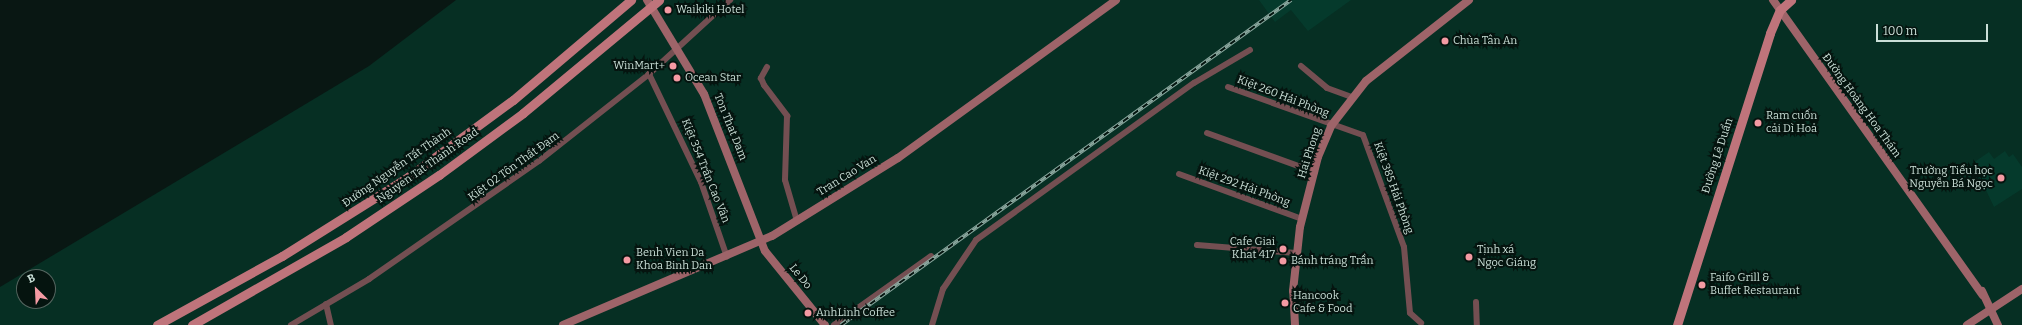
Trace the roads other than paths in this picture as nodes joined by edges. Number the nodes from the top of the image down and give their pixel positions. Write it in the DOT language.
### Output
graph roads {
  1 [pos="631,0"];
  2 [pos="659,0"];
  3 [pos="730,0"];
  4 [pos="1116,0"];
  5 [pos="1469,0"];
  6 [pos="1773,0"];
  7 [pos="1791,0"];
  8 [pos="649,3"];
  9 [pos="1780,10"];
  10 [pos="678,49"];
  11 [pos="1250,50"];
  12 [pos="1301,66"];
  13 [pos="767,67"];
  14 [pos="649,74"];
  15 [pos="1228,87"];
  16 [pos="1352,97"];
  17 [pos="1331,126"];
  18 [pos="1207,133"];
  19 [pos="418,169"];
  20 [pos="1315,172"];
  21 [pos="1179,174"];
  22 [pos="428,182"];
  23 [pos="1302,219"];
  24 [pos="797,221"];
  25 [pos="761,242"];
  26 [pos="1197,245"];
  27 [pos="1296,253"];
  28 [pos="931,256"];
  29 [pos="727,257"];
  30 [pos="224,289"];
  31 [pos="2022,289"];
  32 [pos="1476,302"];
  33 [pos="233,304"];
  34 [pos="326,304"];
  35 [pos="1990,311"];
  36 [pos="1421,323"];
  37 [pos="1293,324"];
  38 [pos="157,325"];
  39 [pos="192,325"];
  40 [pos="291,325"];
  41 [pos="330,325"];
  42 [pos="563,325"];
  43 [pos="825,325"];
  44 [pos="834,325"];
  45 [pos="932,325"];
  46 [pos="1477,325"];
  47 [pos="1677,325"];
  48 [pos="1967,325"];
  49 [pos="1998,325"];
  1 -- 19 [label="main road, Đường Nguyễn Tất Thành"];
  2 -- 8 [label="main road, Nguyen Tat Thanh Road"];
  3 -- 10 [label="street, Kiệt 02 Tôn Thất Đạm"];
  4 -- 24 [label="main road, Tran Cao Van"];
  5 -- 16 [label="main road, Hai Phong"];
  6 -- 9 [label="main road, Đường Hoàng Hoa Thám"];
  7 -- 9 [label="main road, Đường Lê Duẩn"];
  8 -- 10 [label="main road, Ton That Dam"];
  8 -- 22 [label="main road, Nguyen Tat Thanh Road"];
  9 -- 35 [label="main road, Đường Hoàng Hoa Thám"];
  9 -- 47 [label="main road, Đường Lê Duẩn"];
  10 -- 14 [label="street, Kiệt 02 Tôn Thất Đạm"];
  10 -- 25 [label="main road, Ton That Dam"];
  11 -- 45 [label="street"];
  12 -- 16 [label="street"];
  13 -- 24 [label="street"];
  14 -- 29 [label="street, Kiệt 354 Trần Cao Vân"];
  14 -- 34 [label="street, Kiệt 02 Tôn Thất Đạm"];
  15 -- 17 [label="street, Kiệt 260 Hải Phòng"];
  16 -- 17 [label="main road, Hai Phong"];
  17 -- 20 [label="main road, Hai Phong"];
  17 -- 36 [label="street, Kiệt 385 Hải Phòng"];
  18 -- 20 [label="street"];
  19 -- 22 [label="main road"];
  19 -- 30 [label="main road, Đường Nguyễn Tất Thành"];
  20 -- 23 [label="main road, Hai Phong"];
  21 -- 23 [label="street, Kiệt 292 Hải Phòng"];
  22 -- 33 [label="main road, Nguyen Tat Thanh Road"];
  23 -- 27 [label="main road, Hai Phong"];
  24 -- 25 [label="main road, Tran Cao Van"];
  25 -- 29 [label="main road, Tran Cao Van"];
  25 -- 43 [label="main road, Le Do"];
  26 -- 27 [label="street"];
  27 -- 37 [label="main road, Hai Phong"];
  28 -- 44 [label="street"];
  29 -- 42 [label="main road, Tran Cao Van"];
  30 -- 33 [label="main road"];
  30 -- 38 [label="main road, Đường Nguyễn Tất Thành"];
  31 -- 35 [label="main road"];
  32 -- 46 [label="street"];
  33 -- 39 [label="main road, Nguyen Tat Thanh Road"];
  34 -- 40 [label="street, Kiệt 02 Tôn Thất Đạm"];
  34 -- 41 [label="street"];
  35 -- 48 [label="main road"];
  35 -- 49 [label="main road, Đường Hoàng Hoa Thám"];
}
